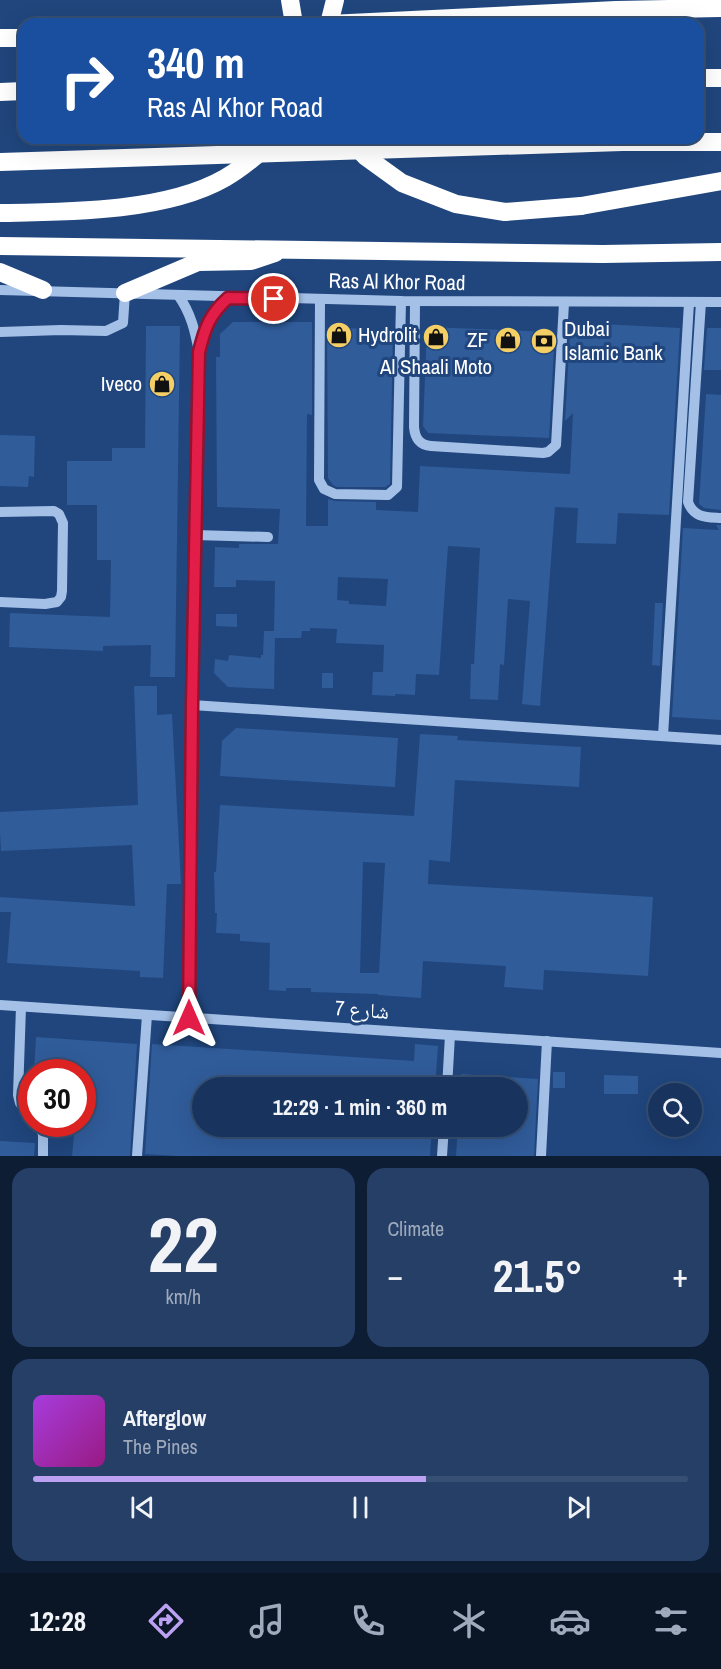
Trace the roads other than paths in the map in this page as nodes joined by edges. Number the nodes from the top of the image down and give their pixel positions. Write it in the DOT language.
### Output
graph roads {
  1 [pos="290,0"];
  2 [pos="335,0"];
  3 [pos="721,8"];
  4 [pos="293,18"];
  5 [pos="330,18"];
  6 [pos="452,18"];
  7 [pos="0,38"];
  8 [pos="18,38"];
  9 [pos="704,78"];
  10 [pos="721,78"];
  11 [pos="18,91"];
  12 [pos="0,92"];
  13 [pos="704,142"];
  14 [pos="721,142"];
  15 [pos="270,144"];
  16 [pos="354,144"];
  17 [pos="560,144"];
  18 [pos="0,162"];
  19 [pos="721,181"];
  20 [pos="0,213"];
  21 [pos="0,246"];
  22 [pos="289,249"];
  23 [pos="721,252"];
  24 [pos="603,254"];
  25 [pos="721,261"];
  26 [pos="0,272"];
  27 [pos="0,290"];
  28 [pos="43,290"];
  29 [pos="125,293"];
  30 [pos="178,295"];
  31 [pos="228,298"];
  32 [pos="320,300"];
  33 [pos="401,302"];
  34 [pos="414,302"];
  35 [pos="701,302"];
  36 [pos="721,302"];
  37 [pos="564,303"];
  38 [pos="689,303"];
  39 [pos="0,332"];
  40 [pos="199,352"];
  41 [pos="0,512"];
  42 [pos="721,518"];
  43 [pos="195,535"];
  44 [pos="267,537"];
  45 [pos="0,602"];
  46 [pos="192,705"];
  47 [pos="663,736"];
  48 [pos="721,740"];
  49 [pos="0,1005"];
  50 [pos="21,1007"];
  51 [pos="147,1015"];
  52 [pos="189,1018"];
  53 [pos="450,1035"];
  54 [pos="548,1041"];
  55 [pos="721,1053"];
  56 [pos="19,1059"];
  57 [pos="448,1077"];
  58 [pos="44,1137"];
  59 [pos="443,1137"];
  60 [pos="44,1156"];
  61 [pos="137,1156"];
  62 [pos="442,1156"];
  63 [pos="541,1156"];
  1 -- 4 [label="highway"];
  2 -- 5 [label="highway, bridge"];
  3 -- 6 [label="highway"];
  7 -- 8 [label="highway"];
  9 -- 10 [label="highway"];
  11 -- 12 [label="highway"];
  13 -- 14 [label="highway"];
  15 -- 20 [label="highway, bridge"];
  16 -- 19 [label="highway, bridge"];
  17 -- 18 [label="highway"];
  21 -- 22 [label="highway"];
  22 -- 24 [label="highway"];
  22 -- 29 [label="highway"];
  23 -- 24 [label="highway"];
  24 -- 25 [label="highway"];
  26 -- 28 [label="highway"];
  27 -- 28 [label="street, Ras Al Khor Road"];
  28 -- 29 [label="street, Ras Al Khor Road"];
  29 -- 30 [label="street, Ras Al Khor Road"];
  29 -- 39 [label="street"];
  30 -- 31 [label="street, Ras Al Khor Road"];
  30 -- 40 [label="street"];
  31 -- 32 [label="street, Ras Al Khor Road"];
  31 -- 40 [label="street"];
  32 -- 33 [label="street, Ras Al Khor Road"];
  32 -- 33 [label="street"];
  33 -- 34 [label="street, Ras Al Khor Road"];
  34 -- 37 [label="street, Ras Al Khor Road"];
  34 -- 37 [label="street"];
  35 -- 36 [label="street, Ras Al Khor Road"];
  35 -- 38 [label="street, Ras Al Khor Road"];
  35 -- 42 [label="street"];
  37 -- 38 [label="street, Ras Al Khor Road"];
  38 -- 47 [label="street"];
  40 -- 43 [label="street"];
  41 -- 45 [label="street"];
  43 -- 44 [label="street"];
  43 -- 46 [label="street"];
  46 -- 47 [label="street"];
  46 -- 52 [label="street"];
  47 -- 48 [label="street"];
  49 -- 50 [label="street, شارع 7"];
  50 -- 51 [label="street, شارع 7"];
  50 -- 56 [label="street"];
  51 -- 52 [label="street, شارع 7"];
  51 -- 61 [label="street"];
  52 -- 53 [label="street, شارع 7"];
  53 -- 54 [label="street, شارع 7"];
  53 -- 57 [label="street"];
  54 -- 55 [label="street, شارع 7"];
  54 -- 63 [label="street"];
  58 -- 60 [label="street"];
  59 -- 62 [label="street"];
}
